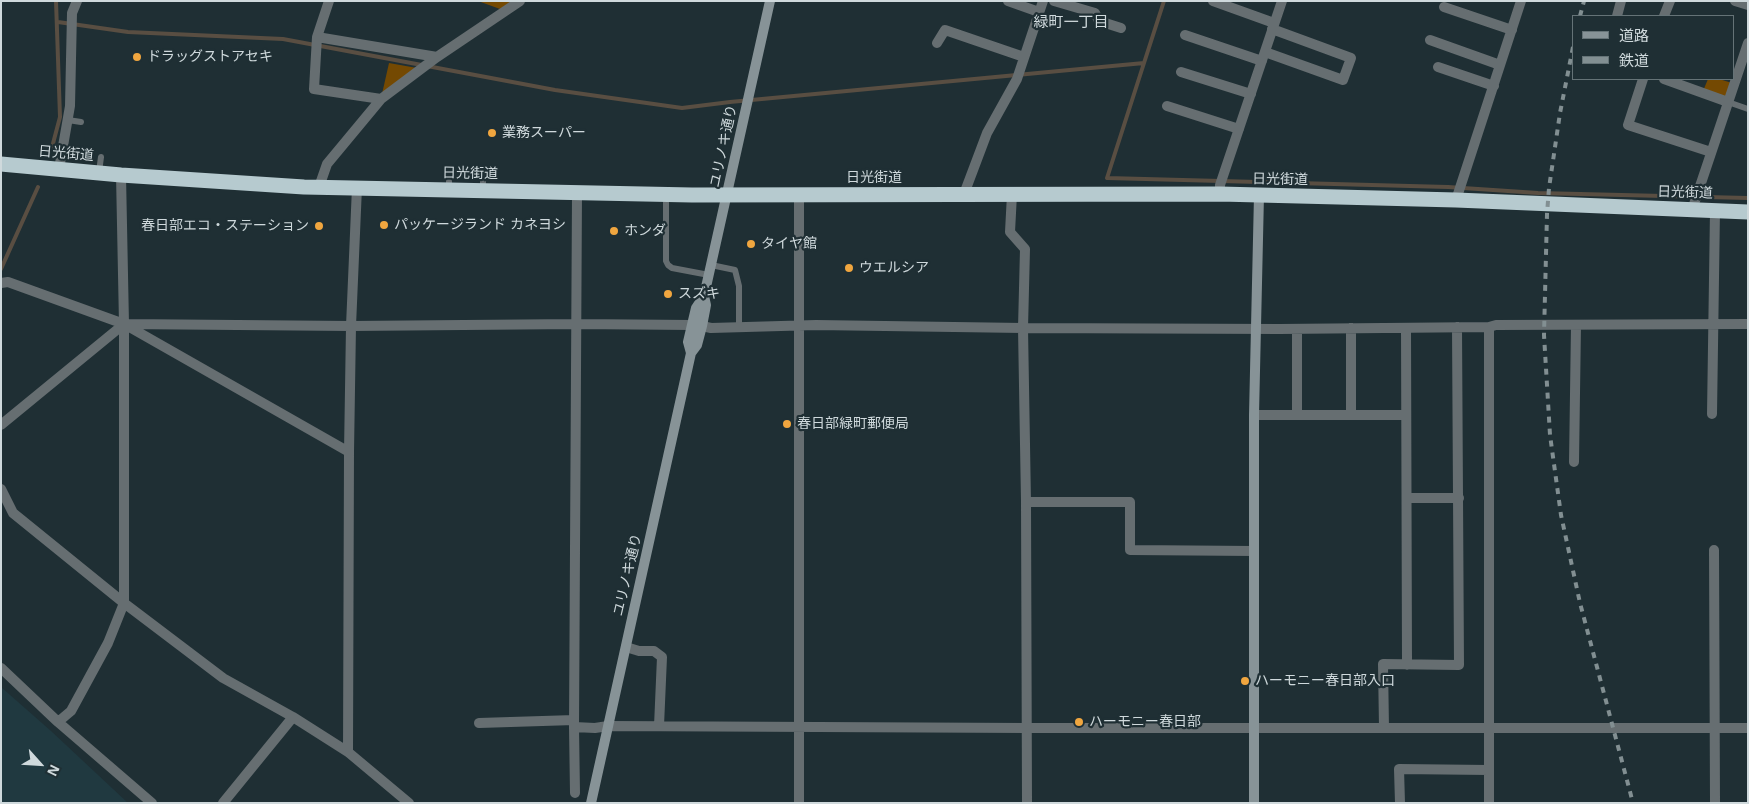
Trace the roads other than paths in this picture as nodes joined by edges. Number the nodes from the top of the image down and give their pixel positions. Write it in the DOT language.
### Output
graph roads {
  1 [pos="78,1"];
  2 [pos="329,1"];
  3 [pos="520,1"];
  4 [pos="764,1"];
  5 [pos="770,1"];
  6 [pos="776,1"];
  7 [pos="1008,1"];
  8 [pos="1043,1"];
  9 [pos="1054,1"];
  10 [pos="1213,1"];
  11 [pos="1282,1"];
  12 [pos="1521,1"];
  13 [pos="1621,1"];
  14 [pos="1670,1"];
  15 [pos="1735,1"];
  16 [pos="1748,6"];
  17 [pos="1444,7"];
  18 [pos="1039,12"];
  19 [pos="1617,15"];
  20 [pos="1664,15"];
  21 [pos="766,16"];
  22 [pos="1274,26"];
  23 [pos="1121,28"];
  24 [pos="1512,30"];
  25 [pos="1185,35"];
  26 [pos="317,38"];
  27 [pos="1430,40"];
  28 [pos="938,43"];
  29 [pos="1748,43"];
  30 [pos="1024,57"];
  31 [pos="1263,57"];
  32 [pos="435,59"];
  33 [pos="1737,63"];
  34 [pos="1500,65"];
  35 [pos="1438,67"];
  36 [pos="1181,72"];
  37 [pos="1734,76"];
  38 [pos="1643,80"];
  39 [pos="1667,80"];
  40 [pos="1733,80"];
  41 [pos="1494,86"];
  42 [pos="1251,94"];
  43 [pos="380,98"];
  44 [pos="1728,102"];
  45 [pos="1167,106"];
  46 [pos="1748,109"];
  47 [pos="68,120"];
  48 [pos="81,122"];
  49 [pos="1239,129"];
  50 [pos="1711,152"];
  51 [pos="101,156"];
  52 [pos="1,164"];
  53 [pos="59,169"];
  54 [pos="99,173"];
  55 [pos="121,175"];
  56 [pos="483,175"];
  57 [pos="319,187"];
  58 [pos="357,187"];
  59 [pos="483,190"];
  60 [pos="577,193"];
  61 [pos="666,194"];
  62 [pos="799,194"];
  63 [pos="964,194"];
  64 [pos="1012,194"];
  65 [pos="1220,194"];
  66 [pos="727,195"];
  67 [pos="1259,195"];
  68 [pos="1456,200"];
  69 [pos="1692,210"];
  70 [pos="1715,210"];
  71 [pos="1748,212"];
  72 [pos="710,270"];
  73 [pos="1,283"];
  74 [pos="124,324"];
  75 [pos="576,324"];
  76 [pos="1714,324"];
  77 [pos="1748,324"];
  78 [pos="697,325"];
  79 [pos="799,325"];
  80 [pos="1576,325"];
  81 [pos="351,326"];
  82 [pos="739,326"];
  83 [pos="1457,327"];
  84 [pos="1489,327"];
  85 [pos="1023,328"];
  86 [pos="1351,328"];
  87 [pos="1406,328"];
  88 [pos="1256,329"];
  89 [pos="1297,329"];
  90 [pos="1712,414"];
  91 [pos="1254,415"];
  92 [pos="1297,415"];
  93 [pos="1351,415"];
  94 [pos="1406,415"];
  95 [pos="1,425"];
  96 [pos="349,452"];
  97 [pos="1574,462"];
  98 [pos="1,489"];
  99 [pos="1407,498"];
  100 [pos="1459,498"];
  101 [pos="1026,502"];
  102 [pos="1714,550"];
  103 [pos="1254,551"];
  104 [pos="124,603"];
  105 [pos="626,648"];
  106 [pos="1407,665"];
  107 [pos="1,668"];
  108 [pos="293,717"];
  109 [pos="58,722"];
  110 [pos="479,723"];
  111 [pos="574,724"];
  112 [pos="608,726"];
  113 [pos="659,726"];
  114 [pos="798,727"];
  115 [pos="1027,728"];
  116 [pos="1254,728"];
  117 [pos="1384,728"];
  118 [pos="1714,728"];
  119 [pos="1748,728"];
  120 [pos="1489,729"];
  121 [pos="348,752"];
  122 [pos="1489,770"];
  123 [pos="576,794"];
  124 [pos="152,803"];
  125 [pos="222,803"];
  126 [pos="409,803"];
  127 [pos="591,803"];
  128 [pos="799,803"];
  129 [pos="1027,803"];
  130 [pos="1254,803"];
  131 [pos="1400,803"];
  132 [pos="1489,803"];
  133 [pos="1714,803"];
  1 -- 47 [label="street"];
  2 -- 26 [label="street"];
  3 -- 32 [label="street"];
  4 -- 21 [label="street"];
  5 -- 21 [label="street, ユリノキ通り"];
  6 -- 21 [label="street"];
  7 -- 18 [label="street"];
  8 -- 18 [label="street"];
  9 -- 23 [label="street"];
  10 -- 22 [label="street"];
  11 -- 22 [label="street"];
  12 -- 24 [label="street"];
  13 -- 19 [label="street"];
  14 -- 20 [label="street"];
  15 -- 16 [label="street"];
  17 -- 24 [label="street"];
  18 -- 30 [label="street"];
  21 -- 66 [label="street, ユリノキ通り"];
  22 -- 31 [label="street"];
  22 -- 31 [label="street"];
  24 -- 34 [label="street"];
  25 -- 31 [label="street"];
  26 -- 32 [label="street"];
  26 -- 43 [label="street"];
  27 -- 34 [label="street"];
  28 -- 30 [label="street"];
  29 -- 33 [label="street"];
  30 -- 63 [label="street"];
  31 -- 42 [label="street"];
  32 -- 43 [label="street"];
  33 -- 37 [label="street"];
  34 -- 41 [label="street"];
  35 -- 41 [label="street"];
  36 -- 42 [label="street"];
  38 -- 50 [label="street"];
  39 -- 44 [label="street"];
  40 -- 44 [label="street"];
  41 -- 68 [label="street"];
  42 -- 49 [label="street"];
  43 -- 57 [label="street"];
  44 -- 46 [label="lane"];
  44 -- 50 [label="street"];
  45 -- 49 [label="street"];
  47 -- 48 [label="lane"];
  47 -- 53 [label="street"];
  49 -- 65 [label="street"];
  50 -- 69 [label="street"];
  51 -- 54 [label="lane"];
  52 -- 53 [label="highway, 日光街道"];
  53 -- 54 [label="highway, 日光街道"];
  54 -- 55 [label="highway, 日光街道"];
  55 -- 57 [label="highway, 日光街道"];
  55 -- 74 [label="street"];
  56 -- 59 [label="lane"];
  57 -- 58 [label="highway, 日光街道"];
  58 -- 59 [label="highway, 日光街道"];
  58 -- 81 [label="street"];
  59 -- 60 [label="highway, 日光街道"];
  60 -- 61 [label="highway, 日光街道"];
  60 -- 75 [label="street"];
  61 -- 66 [label="highway, 日光街道"];
  61 -- 72 [label="lane"];
  62 -- 63 [label="highway, 日光街道"];
  62 -- 66 [label="highway, 日光街道"];
  62 -- 79 [label="street"];
  63 -- 64 [label="highway, 日光街道"];
  64 -- 65 [label="highway, 日光街道"];
  64 -- 85 [label="street"];
  65 -- 67 [label="highway, 日光街道"];
  66 -- 72 [label="street, ユリノキ通り"];
  67 -- 68 [label="highway, 日光街道"];
  67 -- 88 [label="street"];
  68 -- 69 [label="highway, 日光街道"];
  69 -- 70 [label="highway, 日光街道"];
  70 -- 71 [label="highway, 日光街道"];
  70 -- 76 [label="street"];
  72 -- 78 [label="street, ユリノキ通り"];
  72 -- 82 [label="lane"];
  73 -- 74 [label="street"];
  74 -- 81 [label="street"];
  74 -- 95 [label="street"];
  74 -- 96 [label="street"];
  74 -- 104 [label="street"];
  75 -- 78 [label="street"];
  75 -- 81 [label="street"];
  75 -- 111 [label="street"];
  76 -- 77 [label="street"];
  76 -- 80 [label="street"];
  76 -- 90 [label="street"];
  78 -- 82 [label="street"];
  78 -- 105 [label="street, ユリノキ通り"];
  79 -- 82 [label="street"];
  79 -- 85 [label="street"];
  79 -- 114 [label="street"];
  80 -- 84 [label="street"];
  80 -- 97 [label="street"];
  81 -- 96 [label="street"];
  83 -- 84 [label="street"];
  83 -- 87 [label="street"];
  83 -- 100 [label="street"];
  84 -- 120 [label="street"];
  85 -- 88 [label="street"];
  85 -- 101 [label="street"];
  86 -- 87 [label="street"];
  86 -- 89 [label="street"];
  86 -- 93 [label="street"];
  87 -- 94 [label="street"];
  88 -- 89 [label="street"];
  88 -- 91 [label="street"];
  89 -- 92 [label="street"];
  91 -- 92 [label="street"];
  91 -- 103 [label="street"];
  92 -- 93 [label="street"];
  93 -- 94 [label="street"];
  94 -- 99 [label="street"];
  96 -- 121 [label="street"];
  98 -- 104 [label="street"];
  99 -- 100 [label="street"];
  99 -- 106 [label="street"];
  100 -- 106 [label="street"];
  101 -- 103 [label="street"];
  101 -- 115 [label="street"];
  102 -- 118 [label="street"];
  103 -- 116 [label="street"];
  104 -- 108 [label="street"];
  104 -- 109 [label="street"];
  105 -- 112 [label="street, ユリノキ通り"];
  105 -- 113 [label="street"];
  106 -- 117 [label="street"];
  107 -- 109 [label="street"];
  108 -- 121 [label="street"];
  108 -- 125 [label="street"];
  109 -- 124 [label="street"];
  110 -- 111 [label="street"];
  111 -- 112 [label="street"];
  111 -- 123 [label="street"];
  112 -- 113 [label="street"];
  112 -- 127 [label="street, ユリノキ通り"];
  113 -- 114 [label="street"];
  114 -- 115 [label="street"];
  114 -- 128 [label="street"];
  115 -- 116 [label="street"];
  115 -- 129 [label="street"];
  116 -- 117 [label="street"];
  116 -- 130 [label="street"];
  117 -- 120 [label="street"];
  118 -- 119 [label="street"];
  118 -- 120 [label="street"];
  118 -- 133 [label="street"];
  120 -- 122 [label="street"];
  121 -- 126 [label="street"];
  122 -- 131 [label="street"];
  122 -- 132 [label="street"];
}
